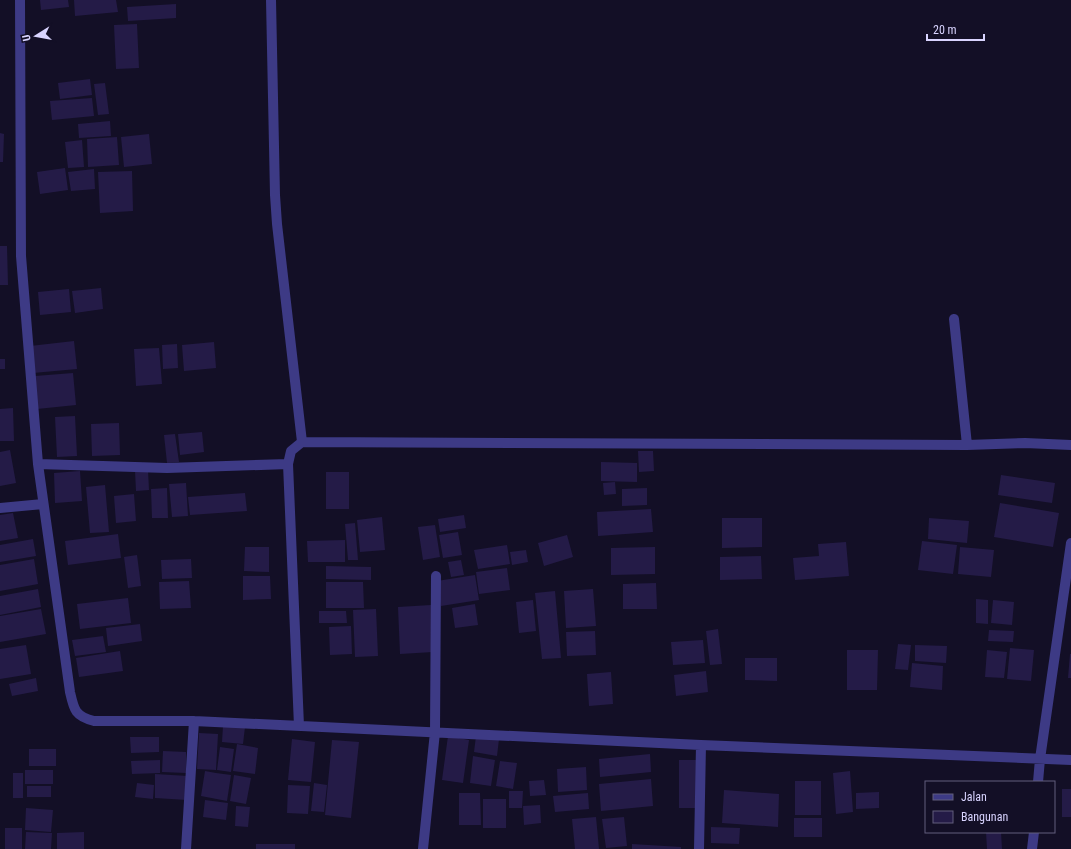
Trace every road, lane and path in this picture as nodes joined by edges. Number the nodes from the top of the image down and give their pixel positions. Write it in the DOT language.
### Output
graph roads {
  1 [pos="20,0"];
  2 [pos="271,0"];
  3 [pos="954,319"];
  4 [pos="302,442"];
  5 [pos="967,445"];
  6 [pos="1071,445"];
  7 [pos="38,464"];
  8 [pos="288,464"];
  9 [pos="43,504"];
  10 [pos="0,508"];
  11 [pos="1071,543"];
  12 [pos="436,576"];
  13 [pos="194,721"];
  14 [pos="299,726"];
  15 [pos="435,732"];
  16 [pos="701,745"];
  17 [pos="1040,760"];
  18 [pos="1071,760"];
  19 [pos="1038,781"];
  20 [pos="1034,833"];
  21 [pos="186,849"];
  22 [pos="423,849"];
  23 [pos="699,849"];
  24 [pos="1032,849"];
  1 -- 7 [label="street"];
  2 -- 4 [label="street"];
  3 -- 5 [label="street"];
  4 -- 5 [label="street"];
  4 -- 8 [label="street"];
  5 -- 6 [label="street"];
  7 -- 8 [label="street"];
  7 -- 9 [label="street"];
  8 -- 14 [label="street"];
  9 -- 10 [label="street"];
  9 -- 13 [label="street"];
  11 -- 17 [label="street"];
  12 -- 15 [label="street"];
  13 -- 14 [label="street"];
  13 -- 21 [label="street"];
  14 -- 15 [label="street"];
  15 -- 16 [label="street"];
  15 -- 22 [label="street"];
  16 -- 17 [label="street"];
  16 -- 23 [label="street"];
  17 -- 18 [label="street"];
  17 -- 19 [label="street"];
  20 -- 24 [label="street"];
}
